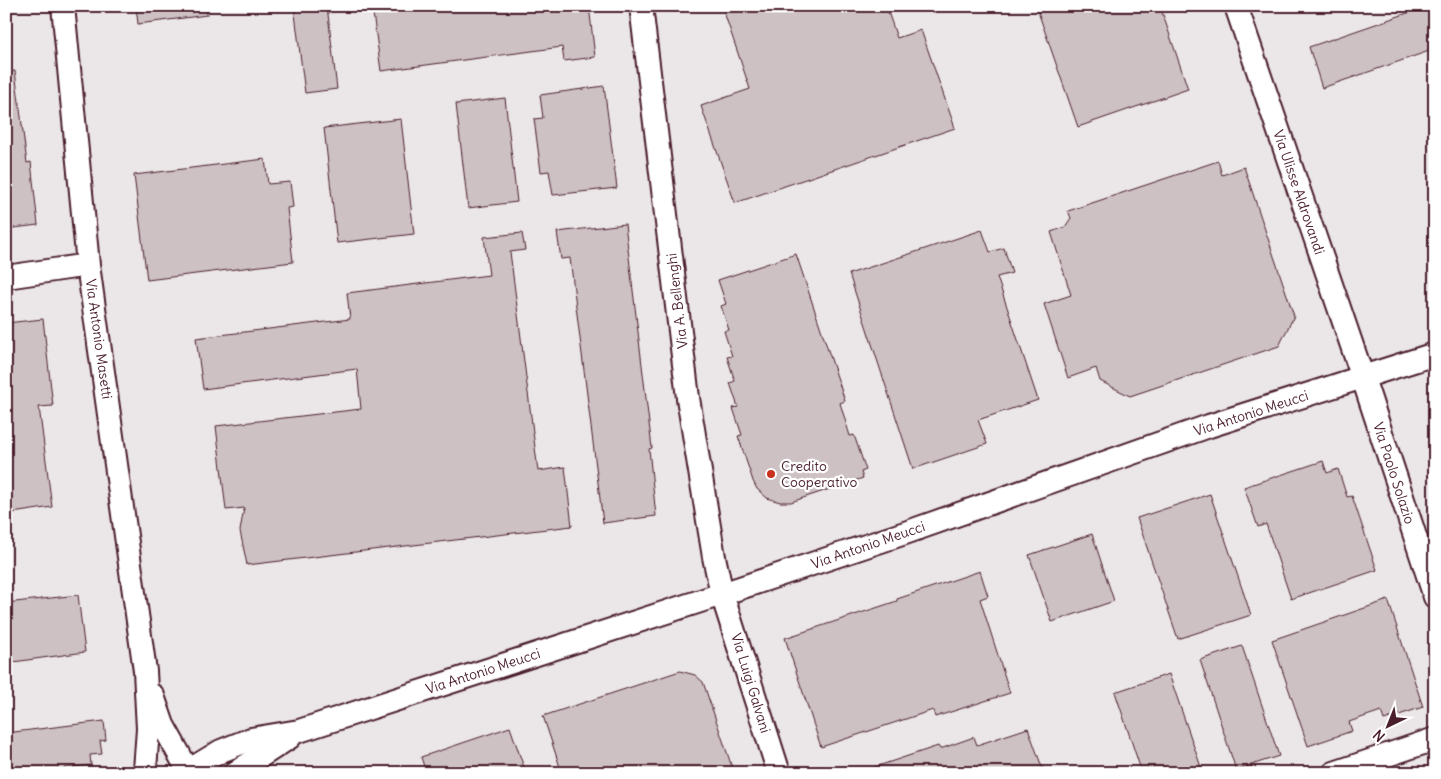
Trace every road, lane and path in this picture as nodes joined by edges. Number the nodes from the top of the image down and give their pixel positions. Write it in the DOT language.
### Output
graph roads {
  1 [pos="63,6"];
  2 [pos="641,6"];
  3 [pos="1236,6"];
  4 [pos="88,265"];
  5 [pos="6,277"];
  6 [pos="1435,354"];
  7 [pos="1363,378"];
  8 [pos="722,594"];
  9 [pos="1435,597"];
  10 [pos="145,671"];
  11 [pos="300,731"];
  12 [pos="1435,739"];
  13 [pos="191,768"];
  14 [pos="144,771"];
  15 [pos="235,773"];
  16 [pos="779,773"];
  17 [pos="1334,773"];
  1 -- 4 [label="street, Via Antonio Masetti"];
  2 -- 8 [label="street, Via A. Bellenghi"];
  3 -- 7 [label="street, Via Ulisse Aldrovandi"];
  4 -- 5 [label="street"];
  4 -- 10 [label="street, Via Antonio Masetti"];
  6 -- 7 [label="street, Via Antonio Meucci"];
  7 -- 8 [label="street, Via Antonio Meucci"];
  7 -- 9 [label="street, Via Paolo Solazio"];
  8 -- 11 [label="street, Via Antonio Meucci"];
  8 -- 16 [label="street, Via Luigi Galvani"];
  10 -- 13 [label="street, Via Antonio Masetti"];
  10 -- 14 [label="street, Via Antonio Masetti"];
  11 -- 13 [label="street, Via Antonio Meucci"];
  11 -- 15 [label="street, Via Antonio Meucci"];
  12 -- 17 [label="street"];
  13 -- 14 [label="street"];
}
